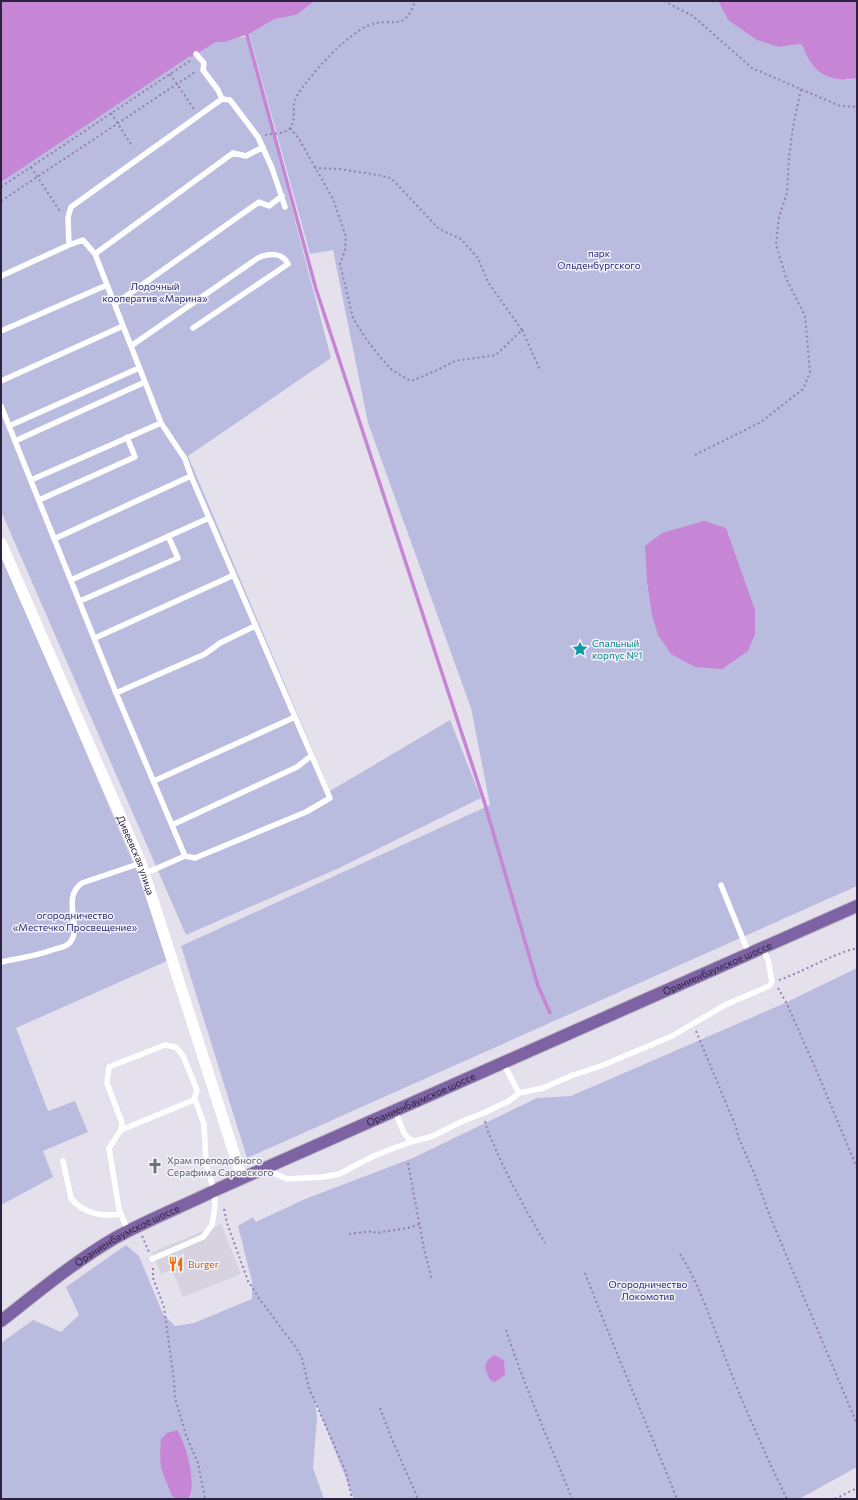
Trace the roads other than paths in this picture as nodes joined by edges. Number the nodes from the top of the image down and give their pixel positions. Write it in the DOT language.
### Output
graph roads {
  1 [pos="196,54"];
  2 [pos="222,98"];
  3 [pos="263,147"];
  4 [pos="282,196"];
  5 [pos="285,207"];
  6 [pos="69,245"];
  7 [pos="95,254"];
  8 [pos="1,276"];
  9 [pos="107,285"];
  10 [pos="115,304"];
  11 [pos="123,326"];
  12 [pos="193,328"];
  13 [pos="1,331"];
  14 [pos="131,346"];
  15 [pos="140,368"];
  16 [pos="1,381"];
  17 [pos="145,382"];
  18 [pos="1,406"];
  19 [pos="161,423"];
  20 [pos="9,426"];
  21 [pos="127,438"];
  22 [pos="15,441"];
  23 [pos="191,476"];
  24 [pos="31,480"];
  25 [pos="39,500"];
  26 [pos="209,518"];
  27 [pos="168,536"];
  28 [pos="54,538"];
  29 [pos="1,543"];
  30 [pos="234,575"];
  31 [pos="71,580"];
  32 [pos="80,602"];
  33 [pos="255,626"];
  34 [pos="95,638"];
  35 [pos="116,693"];
  36 [pos="295,718"];
  37 [pos="311,756"];
  38 [pos="154,782"];
  39 [pos="172,825"];
  40 [pos="185,856"];
  41 [pos="141,863"];
  42 [pos="144,874"];
  43 [pos="721,885"];
  44 [pos="857,906"];
  45 [pos="762,948"];
  46 [pos="749,954"];
  47 [pos="1,962"];
  48 [pos="503,1063"];
  49 [pos="519,1093"];
  50 [pos="194,1100"];
  51 [pos="395,1111"];
  52 [pos="121,1130"];
  53 [pos="414,1141"];
  54 [pos="63,1161"];
  55 [pos="264,1168"];
  56 [pos="242,1178"];
  57 [pos="214,1191"];
  58 [pos="121,1214"];
  59 [pos="128,1231"];
  60 [pos="152,1259"];
  61 [pos="1,1321"];
  1 -- 2 [label="lane"];
  2 -- 3 [label="lane"];
  2 -- 6 [label="lane"];
  3 -- 4 [label="lane"];
  3 -- 7 [label="lane"];
  4 -- 5 [label="lane"];
  4 -- 10 [label="lane"];
  6 -- 7 [label="lane"];
  6 -- 8 [label="lane"];
  7 -- 9 [label="lane"];
  9 -- 10 [label="lane"];
  9 -- 13 [label="lane"];
  10 -- 11 [label="lane"];
  11 -- 14 [label="lane"];
  11 -- 16 [label="lane"];
  12 -- 14 [label="lane"];
  14 -- 15 [label="lane"];
  15 -- 17 [label="lane"];
  15 -- 20 [label="lane"];
  17 -- 19 [label="lane"];
  17 -- 22 [label="lane"];
  18 -- 20 [label="lane"];
  19 -- 21 [label="lane"];
  19 -- 23 [label="lane"];
  20 -- 22 [label="lane"];
  21 -- 24 [label="lane"];
  21 -- 25 [label="lane"];
  22 -- 24 [label="lane"];
  23 -- 26 [label="lane"];
  23 -- 28 [label="lane"];
  24 -- 25 [label="lane"];
  25 -- 28 [label="lane"];
  26 -- 27 [label="lane"];
  26 -- 30 [label="lane"];
  27 -- 31 [label="lane"];
  27 -- 32 [label="lane"];
  28 -- 31 [label="lane"];
  29 -- 41 [label="street, Дивеевская улица"];
  30 -- 33 [label="lane"];
  30 -- 34 [label="lane"];
  31 -- 32 [label="lane"];
  32 -- 34 [label="lane"];
  33 -- 35 [label="lane"];
  33 -- 36 [label="lane"];
  34 -- 35 [label="lane"];
  35 -- 38 [label="lane"];
  36 -- 37 [label="lane"];
  36 -- 38 [label="lane"];
  37 -- 39 [label="lane"];
  37 -- 40 [label="lane"];
  38 -- 39 [label="lane"];
  39 -- 40 [label="lane"];
  40 -- 42 [label="lane"];
  41 -- 42 [label="street, Дивеевская улица"];
  41 -- 47 [label="lane"];
  42 -- 56 [label="street, Дивеевская улица"];
  43 -- 46 [label="lane"];
  44 -- 45 [label="main road, Ораниенбаумское шоссе"];
  45 -- 46 [label="main road, Ораниенбаумское шоссе"];
  45 -- 49 [label="lane"];
  46 -- 48 [label="main road, Ораниенбаумское шоссе"];
  48 -- 49 [label="lane"];
  48 -- 51 [label="main road, Ораниенбаумское шоссе"];
  49 -- 53 [label="lane"];
  50 -- 52 [label="lane"];
  50 -- 52 [label="lane"];
  50 -- 57 [label="lane"];
  51 -- 53 [label="lane"];
  51 -- 55 [label="main road, Ораниенбаумское шоссе"];
  52 -- 58 [label="lane"];
  53 -- 55 [label="lane"];
  54 -- 58 [label="lane"];
  55 -- 56 [label="main road, Ораниенбаумское шоссе"];
  56 -- 57 [label="main road, Ораниенбаумское шоссе"];
  57 -- 59 [label="main road, Ораниенбаумское шоссе"];
  57 -- 60 [label="lane"];
  58 -- 59 [label="lane"];
  59 -- 61 [label="main road, Ораниенбаумское шоссе"];
}
